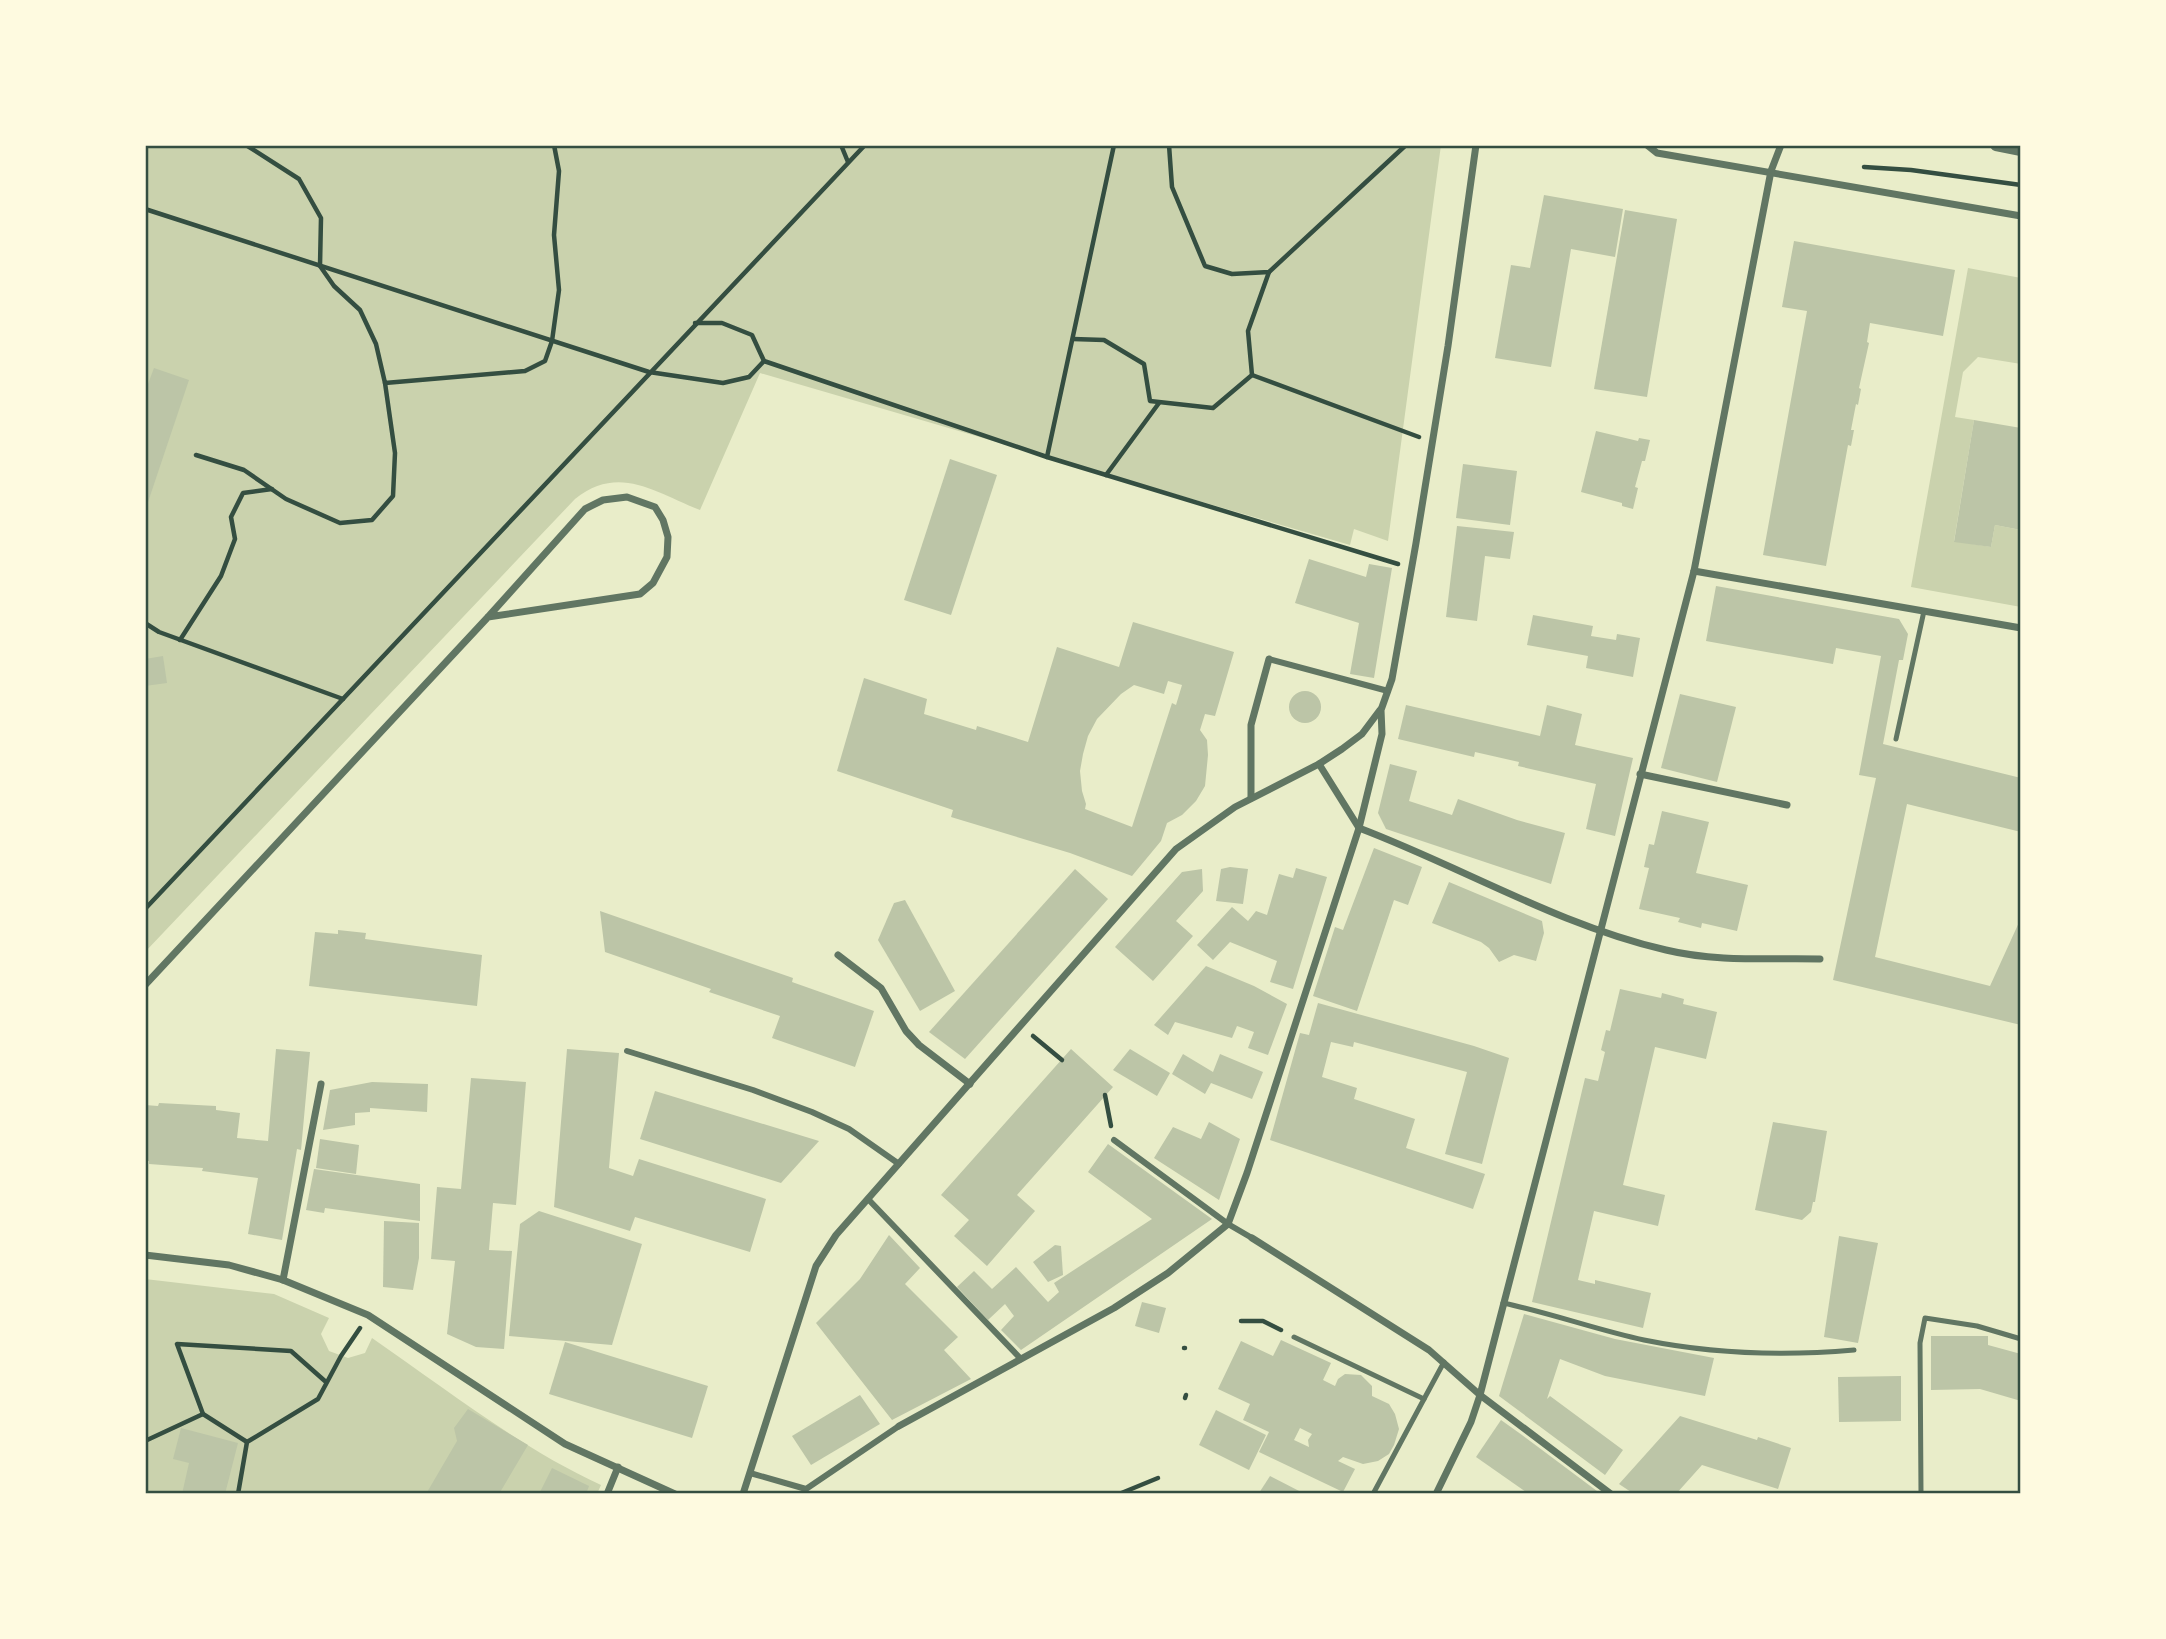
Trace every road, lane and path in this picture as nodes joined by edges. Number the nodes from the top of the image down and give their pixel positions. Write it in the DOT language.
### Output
graph roads {
  1 [pos="246,145"];
  2 [pos="554,145"];
  3 [pos="841,145"];
  4 [pos="864,145"];
  5 [pos="1114,145"];
  6 [pos="1169,145"];
  7 [pos="1406,145"];
  8 [pos="1476,145"];
  9 [pos="1647,145"];
  10 [pos="1782,145"];
  11 [pos="1996,145"];
  12 [pos="2021,150"];
  13 [pos="848,162"];
  14 [pos="1864,167"];
  15 [pos="1771,171"];
  16 [pos="2021,185"];
  17 [pos="145,209"];
  18 [pos="2021,216"];
  19 [pos="320,266"];
  20 [pos="1269,272"];
  21 [pos="695,323"];
  22 [pos="1073,339"];
  23 [pos="552,341"];
  24 [pos="764,361"];
  25 [pos="649,372"];
  26 [pos="1252,375"];
  27 [pos="385,383"];
  28 [pos="1159,402"];
  29 [pos="1432,441"];
  30 [pos="196,455"];
  31 [pos="1047,457"];
  32 [pos="1106,475"];
  33 [pos="273,489"];
  34 [pos="1411,568"];
  35 [pos="1694,571"];
  36 [pos="1924,611"];
  37 [pos="488,617"];
  38 [pos="145,623"];
  39 [pos="2021,628"];
  40 [pos="180,640"];
  41 [pos="1269,659"];
  42 [pos="1388,691"];
  43 [pos="344,699"];
  44 [pos="1381,710"];
  45 [pos="1896,739"];
  46 [pos="1320,764"];
  47 [pos="1640,774"];
  48 [pos="1251,798"];
  49 [pos="1787,805"];
  50 [pos="1359,828"];
  51 [pos="145,909"];
  52 [pos="1598,932"];
  53 [pos="838,955"];
  54 [pos="1820,959"];
  55 [pos="145,985"];
  56 [pos="1021,1026"];
  57 [pos="627,1051"];
  58 [pos="1062,1060"];
  59 [pos="321,1084"];
  60 [pos="970,1084"];
  61 [pos="1105,1095"];
  62 [pos="1114,1140"];
  63 [pos="899,1164"];
  64 [pos="868,1199"];
  65 [pos="1228,1224"];
  66 [pos="1252,1238"];
  67 [pos="145,1255"];
  68 [pos="283,1280"];
  69 [pos="1503,1303"];
  70 [pos="368,1315"];
  71 [pos="1241,1321"];
  72 [pos="1294,1337"];
  73 [pos="2021,1339"];
  74 [pos="1854,1350"];
  75 [pos="1021,1359"];
  76 [pos="1444,1362"];
  77 [pos="327,1382"];
  78 [pos="1480,1395"];
  79 [pos="1424,1399"];
  80 [pos="203,1414"];
  81 [pos="899,1426"];
  82 [pos="145,1441"];
  83 [pos="247,1442"];
  84 [pos="618,1467"];
  85 [pos="750,1473"];
  86 [pos="1158,1478"];
  87 [pos="238,1494"];
  88 [pos="607,1494"];
  89 [pos="675,1494"];
  90 [pos="743,1494"];
  91 [pos="1119,1494"];
  92 [pos="1373,1494"];
  93 [pos="1436,1494"];
  94 [pos="1611,1494"];
  95 [pos="1921,1494"];
  1 -- 19 [label="path"];
  2 -- 23 [label="path"];
  3 -- 13 [label="path"];
  4 -- 13 [label="path"];
  5 -- 22 [label="path"];
  6 -- 20 [label="path"];
  7 -- 20 [label="path"];
  8 -- 29 [label="street"];
  9 -- 15 [label="street"];
  10 -- 15 [label="street"];
  11 -- 12 [label="street"];
  13 -- 21 [label="path"];
  14 -- 16 [label="path"];
  15 -- 18 [label="street"];
  15 -- 35 [label="street"];
  17 -- 19 [label="path"];
  19 -- 23 [label="path"];
  19 -- 27 [label="path"];
  20 -- 26 [label="path"];
  21 -- 24 [label="path"];
  21 -- 25 [label="path"];
  22 -- 28 [label="path"];
  22 -- 31 [label="path"];
  23 -- 25 [label="path"];
  23 -- 27 [label="path"];
  24 -- 25 [label="path"];
  24 -- 31 [label="path"];
  25 -- 43 [label="path"];
  26 -- 28 [label="path"];
  26 -- 29 [label="path"];
  27 -- 33 [label="path"];
  28 -- 32 [label="path"];
  29 -- 34 [label="street"];
  30 -- 33 [label="path"];
  31 -- 32 [label="path"];
  32 -- 34 [label="path"];
  33 -- 40 [label="path"];
  34 -- 42 [label="street"];
  35 -- 36 [label="street"];
  35 -- 47 [label="street"];
  36 -- 39 [label="street"];
  36 -- 45 [label="lane"];
  37 -- 37 [label="street"];
  37 -- 55 [label="street"];
  38 -- 40 [label="path"];
  40 -- 43 [label="path"];
  41 -- 42 [label="street"];
  41 -- 48 [label="street"];
  42 -- 44 [label="street"];
  43 -- 51 [label="path"];
  44 -- 46 [label="street"];
  44 -- 50 [label="street"];
  46 -- 48 [label="street"];
  46 -- 50 [label="street"];
  47 -- 49 [label="street"];
  47 -- 52 [label="street"];
  48 -- 56 [label="street"];
  50 -- 52 [label="street"];
  50 -- 65 [label="street"];
  52 -- 54 [label="street"];
  52 -- 69 [label="street"];
  53 -- 60 [label="street"];
  56 -- 58 [label="path"];
  56 -- 60 [label="street"];
  57 -- 63 [label="street"];
  59 -- 68 [label="street"];
  60 -- 63 [label="street"];
  61 -- 62 [label="path"];
  62 -- 65 [label="street"];
  63 -- 64 [label="street"];
  64 -- 75 [label="street"];
  64 -- 85 [label="street"];
  65 -- 66 [label="street"];
  65 -- 75 [label="street"];
  66 -- 76 [label="street"];
  67 -- 68 [label="street"];
  68 -- 70 [label="street"];
  69 -- 74 [label="lane"];
  69 -- 78 [label="street"];
  70 -- 77 [label="path"];
  70 -- 84 [label="street"];
  71 -- 72 [label="path"];
  72 -- 79 [label="lane"];
  73 -- 95 [label="lane"];
  75 -- 81 [label="street"];
  76 -- 78 [label="street"];
  76 -- 79 [label="lane"];
  77 -- 80 [label="path"];
  77 -- 83 [label="path"];
  78 -- 93 [label="street"];
  78 -- 94 [label="street"];
  79 -- 92 [label="lane"];
  80 -- 82 [label="path"];
  80 -- 83 [label="path"];
  81 -- 85 [label="street"];
  83 -- 87 [label="path"];
  84 -- 88 [label="street"];
  84 -- 89 [label="street"];
  85 -- 90 [label="street"];
  86 -- 91 [label="path"];
}
